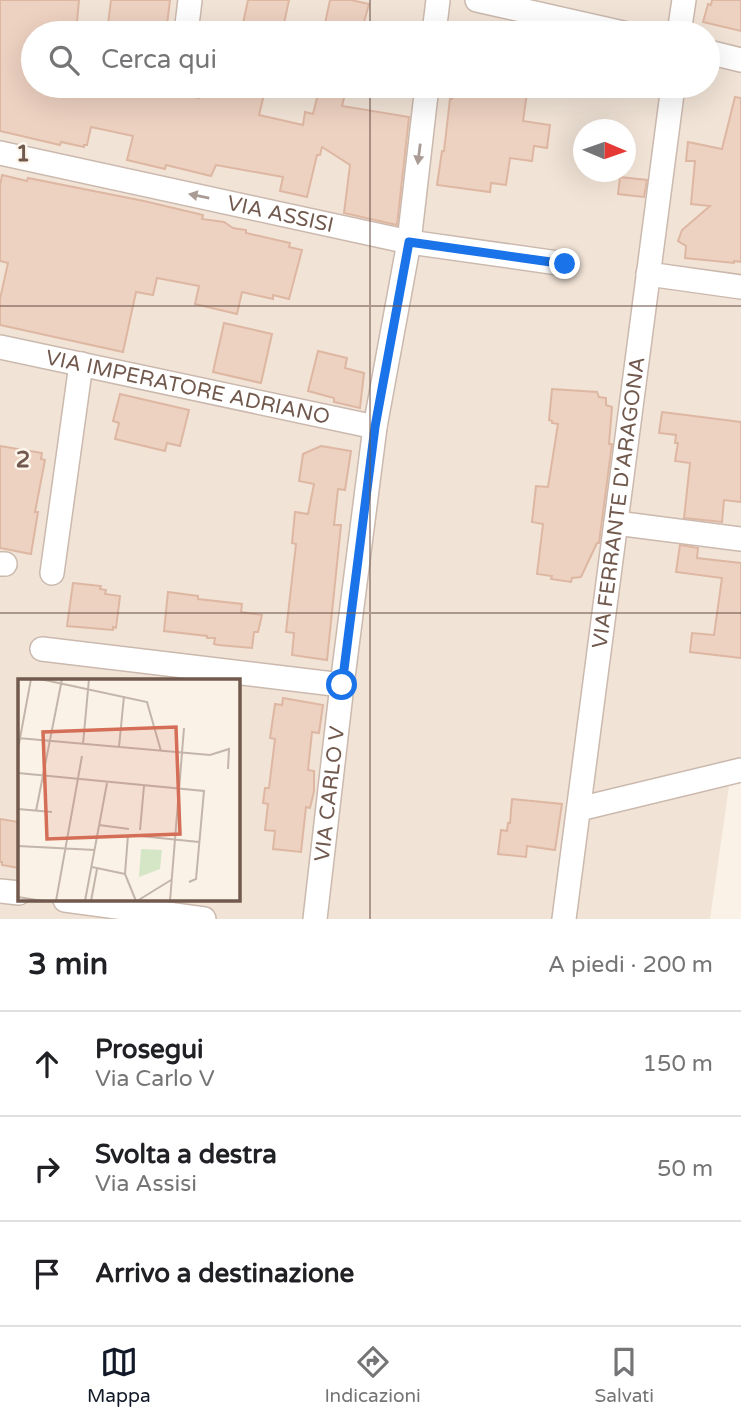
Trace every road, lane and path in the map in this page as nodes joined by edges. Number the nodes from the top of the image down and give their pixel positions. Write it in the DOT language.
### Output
graph roads {
  1 [pos="190,0"];
  2 [pos="438,0"];
  3 [pos="477,0"];
  4 [pos="684,0"];
  5 [pos="187,21"];
  6 [pos="435,21"];
  7 [pos="571,21"];
  8 [pos="681,21"];
  9 [pos="720,55"];
  10 [pos="741,60"];
  11 [pos="426,98"];
  12 [pos="671,98"];
  13 [pos="0,153"];
  14 [pos="409,242"];
  15 [pos="565,264"];
  16 [pos="648,274"];
  17 [pos="741,287"];
  18 [pos="0,346"];
  19 [pos="81,364"];
  20 [pos="375,427"];
  21 [pos="616,523"];
  22 [pos="741,539"];
  23 [pos="52,573"];
  24 [pos="42,649"];
  25 [pos="342,685"];
  26 [pos="741,770"];
  27 [pos="579,809"];
  28 [pos="0,891"];
  29 [pos="18,893"];
  30 [pos="80,902"];
  31 [pos="204,919"];
  32 [pos="315,919"];
  33 [pos="564,919"];
  1 -- 5 [label="street"];
  2 -- 6 [label="street"];
  3 -- 7 [label="street"];
  4 -- 8 [label="street"];
  9 -- 10 [label="street"];
  11 -- 14 [label="street, VIA CARLO V, one-way"];
  12 -- 16 [label="street, VIA FERRANTE D'ARAGONA"];
  14 -- 13 [label="street, VIA ASSISI, one-way"];
  14 -- 15 [label="street, VIA ASSISI"];
  14 -- 20 [label="street, VIA CARLO V"];
  16 -- 17 [label="street"];
  16 -- 21 [label="street, VIA FERRANTE D'ARAGONA"];
  18 -- 19 [label="street, VIA IMPERATORE ADRIANO"];
  19 -- 20 [label="street, VIA IMPERATORE ADRIANO"];
  19 -- 23 [label="street"];
  20 -- 25 [label="street, VIA CARLO V"];
  21 -- 22 [label="street"];
  21 -- 27 [label="street, VIA FERRANTE D'ARAGONA"];
  24 -- 25 [label="street"];
  25 -- 32 [label="street, VIA CARLO V"];
  26 -- 27 [label="street"];
  27 -- 33 [label="street, VIA FERRANTE D'ARAGONA"];
  28 -- 29 [label="street"];
  30 -- 31 [label="street"];
}
